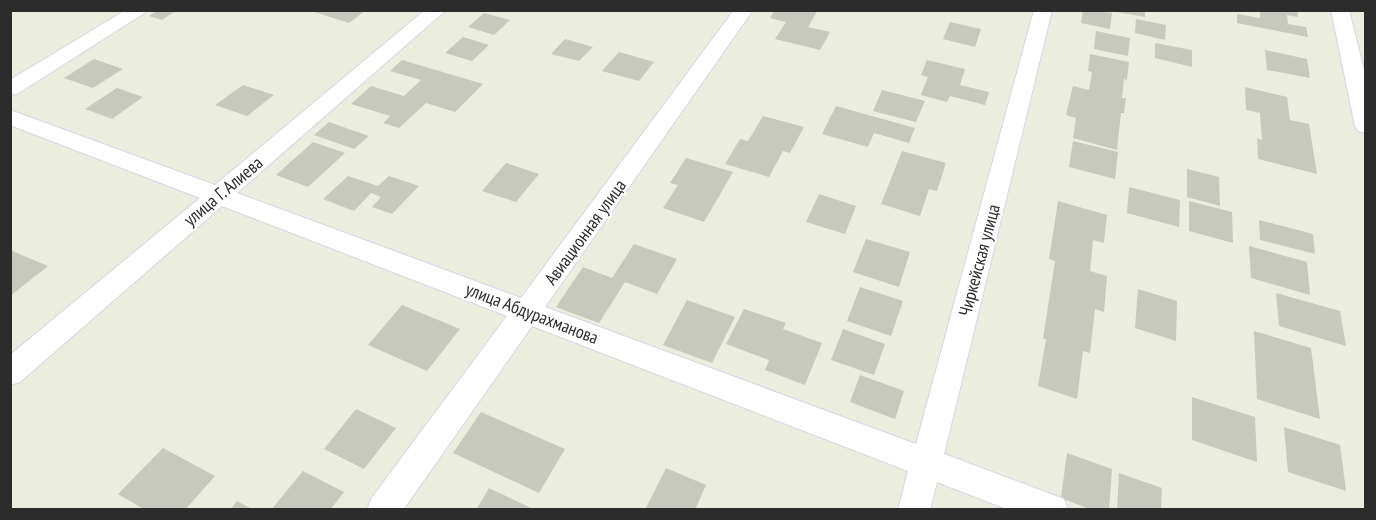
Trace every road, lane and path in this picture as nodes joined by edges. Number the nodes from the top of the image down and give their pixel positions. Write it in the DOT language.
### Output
graph roads {
  1 [pos="140,10"];
  2 [pos="437,10"];
  3 [pos="744,10"];
  4 [pos="1043,10"];
  5 [pos="1341,10"];
  6 [pos="10,89"];
  7 [pos="10,117"];
  8 [pos="1365,126"];
  9 [pos="218,195"];
  10 [pos="528,311"];
  11 [pos="10,373"];
  12 [pos="926,461"];
  13 [pos="383,510"];
  14 [pos="914,510"];
  15 [pos="1052,510"];
  1 -- 6 [label="street"];
  2 -- 9 [label="street, улица Г. Алиева"];
  3 -- 10 [label="street, Авиационная улица"];
  4 -- 12 [label="street, Чиркейская улица"];
  5 -- 8 [label="street"];
  7 -- 9 [label="street, улица Абдурахманова"];
  9 -- 10 [label="street, улица Абдурахманова"];
  9 -- 11 [label="street, улица Г. Алиева"];
  10 -- 12 [label="street, улица Абдурахманова"];
  10 -- 13 [label="street, Авиационная улица"];
  12 -- 14 [label="street, Чиркейская улица"];
  12 -- 15 [label="street, улица Абдурахманова"];
}
